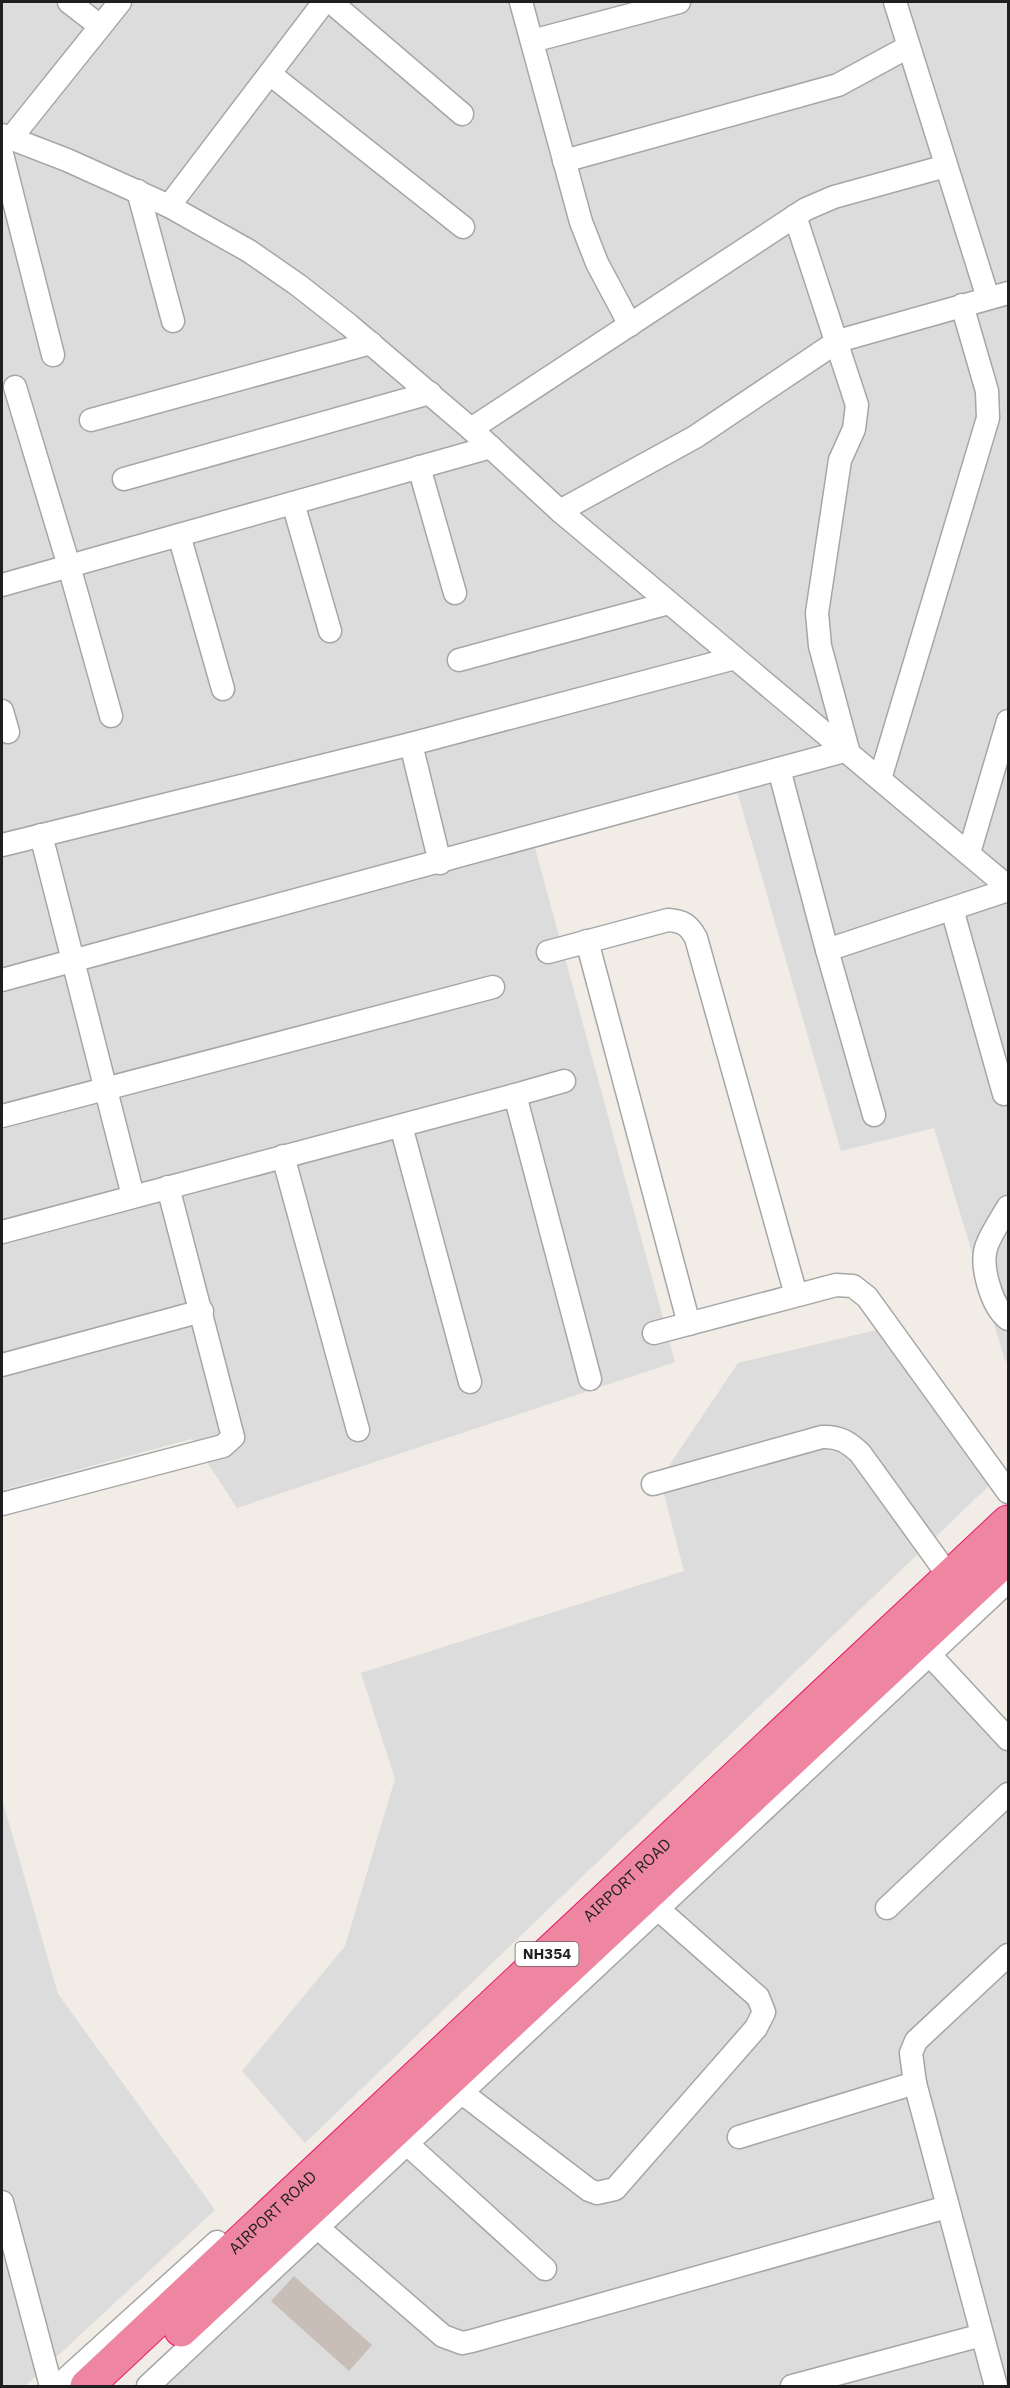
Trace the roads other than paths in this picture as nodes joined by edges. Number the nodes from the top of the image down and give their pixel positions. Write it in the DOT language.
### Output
graph roads {
  1 [pos="69,2"];
  2 [pos="120,2"];
  3 [pos="324,2"];
  4 [pos="331,2"];
  5 [pos="521,2"];
  6 [pos="678,2"];
  7 [pos="896,2"];
  8 [pos="100,26"];
  9 [pos="532,41"];
  10 [pos="908,46"];
  11 [pos="270,74"];
  12 [pos="462,114"];
  13 [pos="5,142"];
  14 [pos="564,161"];
  15 [pos="946,166"];
  16 [pos="138,191"];
  17 [pos="170,206"];
  18 [pos="795,216"];
  19 [pos="463,227"];
  20 [pos="998,296"];
  21 [pos="962,305"];
  22 [pos="173,321"];
  23 [pos="630,325"];
  24 [pos="838,341"];
  25 [pos="371,343"];
  26 [pos="53,355"];
  27 [pos="15,387"];
  28 [pos="430,393"];
  29 [pos="91,420"];
  30 [pos="471,429"];
  31 [pos="491,447"];
  32 [pos="419,467"];
  33 [pos="124,479"];
  34 [pos="293,503"];
  35 [pos="560,511"];
  36 [pos="178,535"];
  37 [pos="69,566"];
  38 [pos="2,585"];
  39 [pos="455,593"];
  40 [pos="669,603"];
  41 [pos="330,631"];
  42 [pos="735,658"];
  43 [pos="459,660"];
  44 [pos="224,689"];
  45 [pos="111,716"];
  46 [pos="1008,722"];
  47 [pos="411,744"];
  48 [pos="848,750"];
  49 [pos="779,769"];
  50 [pos="880,779"];
  51 [pos="41,835"];
  52 [pos="2,845"];
  53 [pos="969,853"];
  54 [pos="440,863"];
  55 [pos="1005,881"];
  56 [pos="952,909"];
  57 [pos="587,941"];
  58 [pos="827,950"];
  59 [pos="548,952"];
  60 [pos="72,962"];
  61 [pos="2,980"];
  62 [pos="493,987"];
  63 [pos="564,1081"];
  64 [pos="105,1089"];
  65 [pos="1004,1094"];
  66 [pos="516,1095"];
  67 [pos="874,1115"];
  68 [pos="2,1116"];
  69 [pos="400,1126"];
  70 [pos="283,1156"];
  71 [pos="168,1187"];
  72 [pos="133,1197"];
  73 [pos="1008,1208"];
  74 [pos="2,1232"];
  75 [pos="796,1295"];
  76 [pos="202,1311"];
  77 [pos="1008,1319"];
  78 [pos="689,1324"];
  79 [pos="654,1333"];
  80 [pos="2,1365"];
  81 [pos="590,1379"];
  82 [pos="470,1382"];
  83 [pos="358,1430"];
  84 [pos="653,1484"];
  85 [pos="1008,1492"];
  86 [pos="2,1504"];
  87 [pos="1008,1506"];
  88 [pos="1008,1522"];
  89 [pos="1008,1557"];
  90 [pos="943,1568"];
  91 [pos="1008,1581"];
  92 [pos="924,1648"];
  93 [pos="1008,1739"];
  94 [pos="1008,1794"];
  95 [pos="657,1908"];
  96 [pos="887,1908"];
  97 [pos="1008,1955"];
  98 [pos="915,2083"];
  99 [pos="461,2092"];
  100 [pos="739,2137"];
  101 [pos="406,2143"];
  102 [pos="2,2202"];
  103 [pos="947,2207"];
  104 [pos="318,2228"];
  105 [pos="545,2269"];
  106 [pos="982,2335"];
  107 [pos="51,2386"];
  108 [pos="58,2386"];
  109 [pos="87,2386"];
  110 [pos="119,2386"];
  111 [pos="148,2386"];
  112 [pos="792,2386"];
  113 [pos="996,2386"];
  1 -- 8 [label="street"];
  2 -- 8 [label="street"];
  3 -- 11 [label="street"];
  4 -- 12 [label="street"];
  5 -- 9 [label="street"];
  6 -- 9 [label="street"];
  7 -- 10 [label="street"];
  8 -- 13 [label="street"];
  9 -- 14 [label="street"];
  10 -- 14 [label="street"];
  10 -- 15 [label="street"];
  11 -- 17 [label="street"];
  11 -- 19 [label="street"];
  13 -- 16 [label="street"];
  13 -- 26 [label="street"];
  14 -- 23 [label="street"];
  15 -- 18 [label="street"];
  15 -- 20 [label="street"];
  16 -- 17 [label="street"];
  16 -- 22 [label="street"];
  17 -- 25 [label="street"];
  18 -- 23 [label="street"];
  18 -- 24 [label="street"];
  20 -- 21 [label="street"];
  21 -- 24 [label="street"];
  21 -- 50 [label="street"];
  23 -- 30 [label="street"];
  24 -- 35 [label="street"];
  24 -- 48 [label="street"];
  25 -- 28 [label="street"];
  25 -- 29 [label="street"];
  27 -- 37 [label="street"];
  28 -- 30 [label="street"];
  28 -- 33 [label="street"];
  30 -- 31 [label="street"];
  31 -- 32 [label="street"];
  31 -- 35 [label="street"];
  32 -- 34 [label="street"];
  32 -- 39 [label="street"];
  34 -- 36 [label="street"];
  34 -- 41 [label="street"];
  35 -- 40 [label="street"];
  36 -- 37 [label="street"];
  36 -- 44 [label="street"];
  37 -- 38 [label="street"];
  37 -- 45 [label="street"];
  40 -- 42 [label="street"];
  40 -- 43 [label="street"];
  42 -- 47 [label="street"];
  42 -- 48 [label="street"];
  46 -- 53 [label="street"];
  47 -- 51 [label="street"];
  47 -- 54 [label="street"];
  48 -- 49 [label="street"];
  48 -- 50 [label="street"];
  49 -- 54 [label="street"];
  49 -- 58 [label="street"];
  50 -- 53 [label="street"];
  51 -- 52 [label="street"];
  51 -- 60 [label="street"];
  53 -- 55 [label="street"];
  54 -- 60 [label="street"];
  55 -- 56 [label="street"];
  56 -- 58 [label="street"];
  56 -- 65 [label="street"];
  57 -- 59 [label="street"];
  57 -- 75 [label="street"];
  57 -- 78 [label="street"];
  58 -- 67 [label="street"];
  60 -- 61 [label="street"];
  60 -- 64 [label="street"];
  62 -- 64 [label="street"];
  63 -- 66 [label="street"];
  64 -- 68 [label="street"];
  64 -- 72 [label="street"];
  66 -- 69 [label="street"];
  66 -- 81 [label="street"];
  69 -- 70 [label="street"];
  69 -- 82 [label="street"];
  70 -- 71 [label="street"];
  70 -- 83 [label="street"];
  71 -- 72 [label="street"];
  71 -- 76 [label="street"];
  72 -- 74 [label="street"];
  73 -- 77 [label="street"];
  75 -- 78 [label="street"];
  75 -- 85 [label="street"];
  76 -- 80 [label="street"];
  76 -- 86 [label="street"];
  78 -- 79 [label="street"];
  84 -- 90 [label="street"];
  87 -- 90 [label="street"];
  88 -- 109 [label="highway, AIRPORT ROAD / NH354"];
  89 -- 92 [label="highway, AIRPORT ROAD / NH354"];
  90 -- 108 [label="street"];
  91 -- 92 [label="street"];
  92 -- 93 [label="street"];
  92 -- 95 [label="street"];
  92 -- 110 [label="highway, AIRPORT ROAD / NH354"];
  94 -- 96 [label="street"];
  95 -- 99 [label="street"];
  95 -- 99 [label="street"];
  97 -- 98 [label="street"];
  98 -- 100 [label="street"];
  98 -- 103 [label="street"];
  99 -- 101 [label="street"];
  101 -- 104 [label="street"];
  101 -- 105 [label="street"];
  102 -- 107 [label="street"];
  103 -- 104 [label="street"];
  103 -- 106 [label="street"];
  104 -- 111 [label="street"];
  106 -- 112 [label="street"];
  106 -- 113 [label="street"];
}
